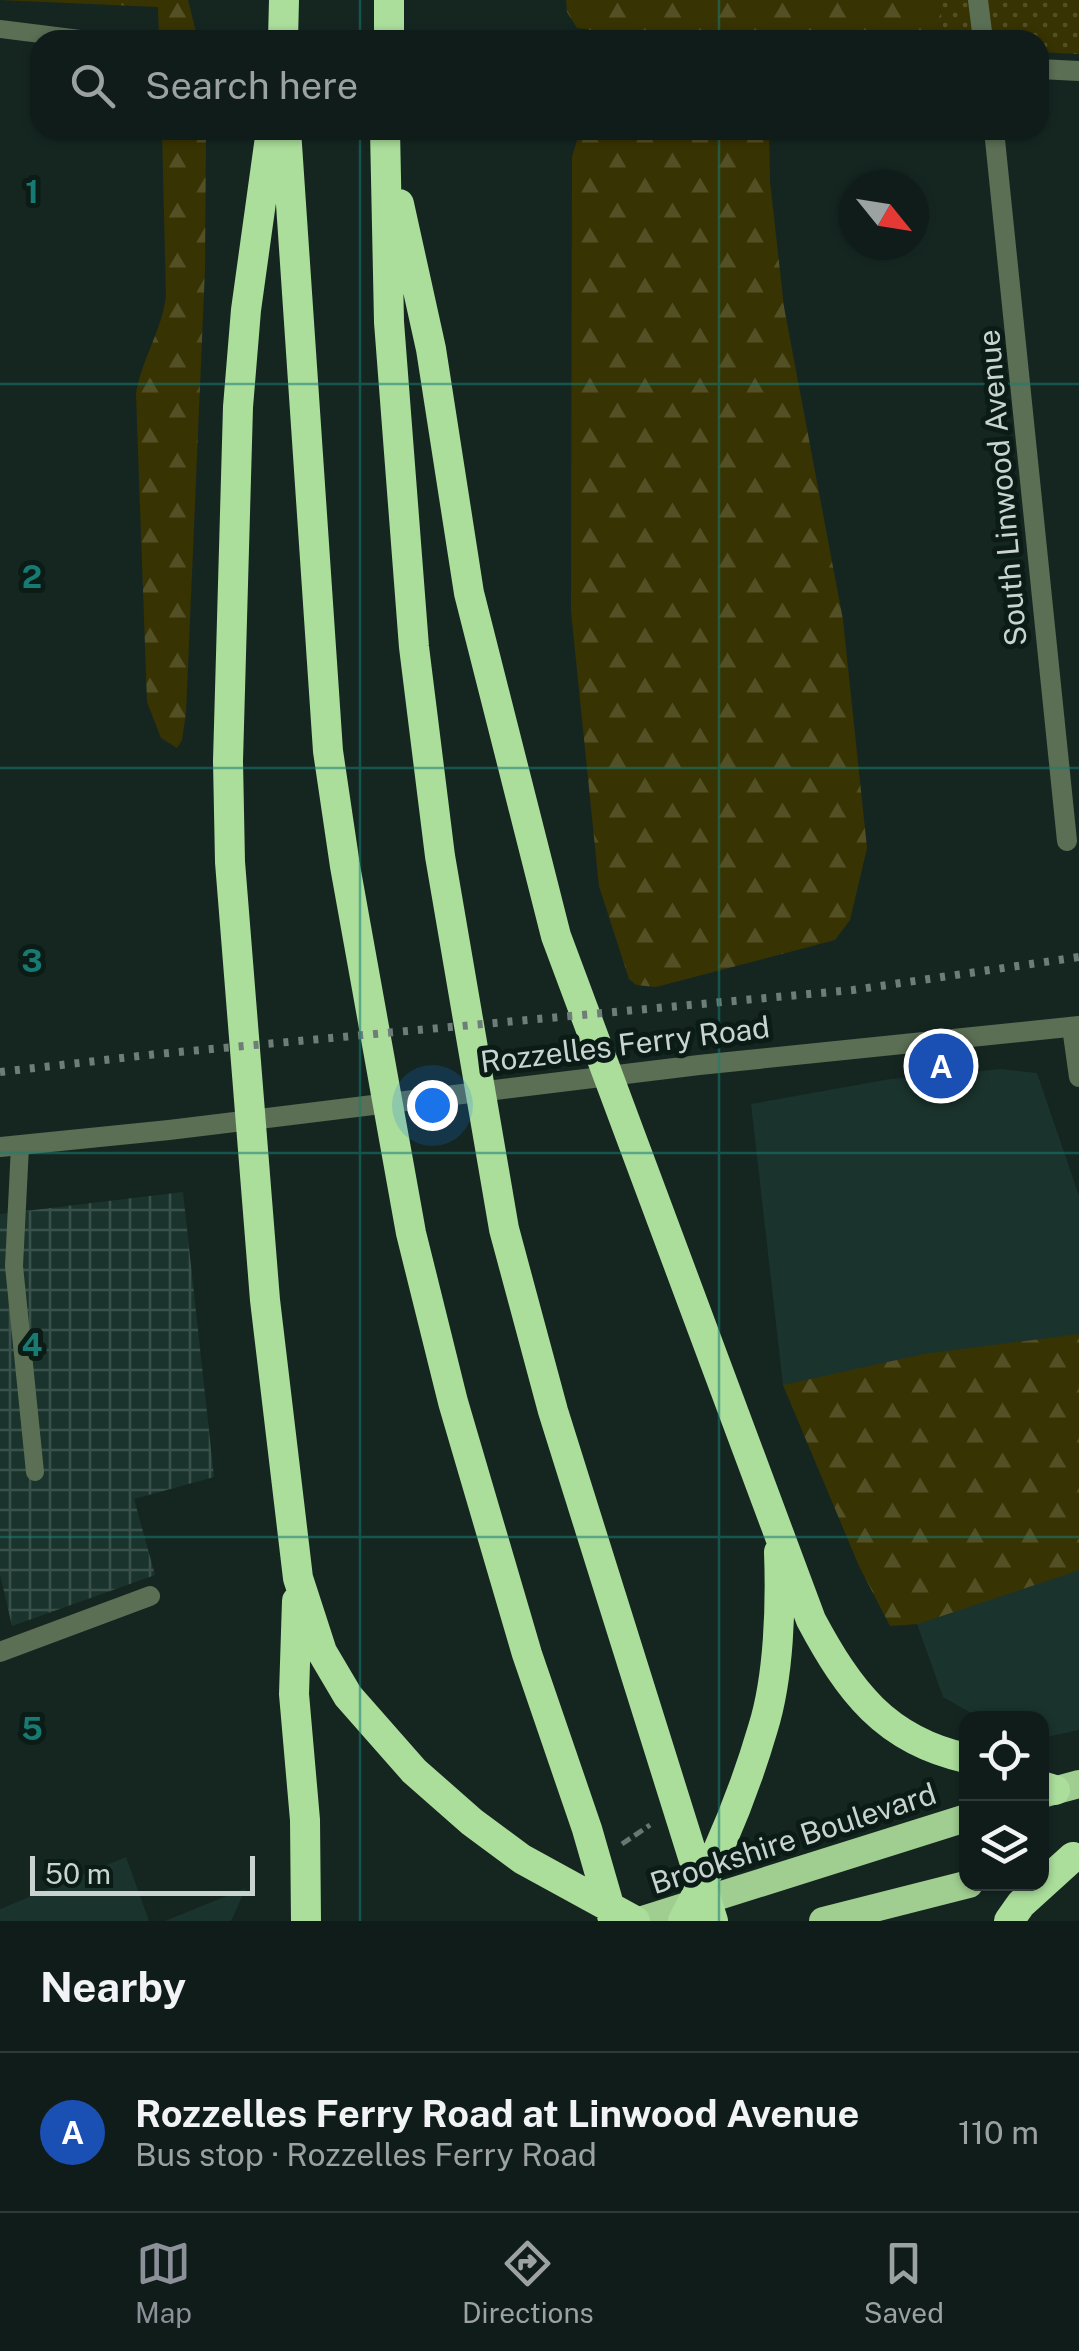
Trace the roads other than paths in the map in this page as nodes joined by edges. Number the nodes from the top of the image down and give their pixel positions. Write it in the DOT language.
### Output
graph roads {
  1 [pos="284,0"];
  2 [pos="389,0"];
  3 [pos="978,0"];
  4 [pos="0,29"];
  5 [pos="283,30"];
  6 [pos="389,30"];
  7 [pos="982,30"];
  8 [pos="30,33"];
  9 [pos="1049,70"];
  10 [pos="1079,71"];
  11 [pos="270,140"];
  12 [pos="287,140"];
  13 [pos="384,140"];
  14 [pos="385,140"];
  15 [pos="995,140"];
  16 [pos="1068,841"];
  17 [pos="1075,1027"];
  18 [pos="1079,1077"];
  19 [pos="10,1146"];
  20 [pos="36,1472"];
  21 [pos="778,1530"];
  22 [pos="298,1578"];
  23 [pos="150,1596"];
  24 [pos="0,1652"];
  25 [pos="959,1756"];
  26 [pos="959,1820"];
  27 [pos="1076,1856"];
  28 [pos="1049,1863"];
  29 [pos="959,1887"];
  30 [pos="696,1915"];
  31 [pos="306,1921"];
  32 [pos="614,1921"];
  33 [pos="637,1921"];
  34 [pos="822,1921"];
  35 [pos="1010,1921"];
  1 -- 5 [label="highway"];
  2 -- 6 [label="highway"];
  3 -- 7 [label="street"];
  4 -- 8 [label="lane"];
  9 -- 10 [label="street"];
  11 -- 22 [label="highway"];
  12 -- 32 [label="highway"];
  13 -- 30 [label="highway"];
  14 -- 21 [label="highway"];
  15 -- 16 [label="street, South Linwood Avenue"];
  17 -- 18 [label="street"];
  17 -- 19 [label="street, Rozzelles Ferry Road"];
  19 -- 20 [label="lane"];
  21 -- 25 [label="highway"];
  21 -- 30 [label="highway"];
  22 -- 31 [label="highway"];
  22 -- 33 [label="highway"];
  23 -- 24 [label="street"];
  26 -- 30 [label="highway, Brookshire Boulevard"];
  27 -- 28 [label="highway"];
  27 -- 35 [label="highway"];
  29 -- 34 [label="highway"];
  30 -- 33 [label="highway, Brookshire Boulevard"];
}
